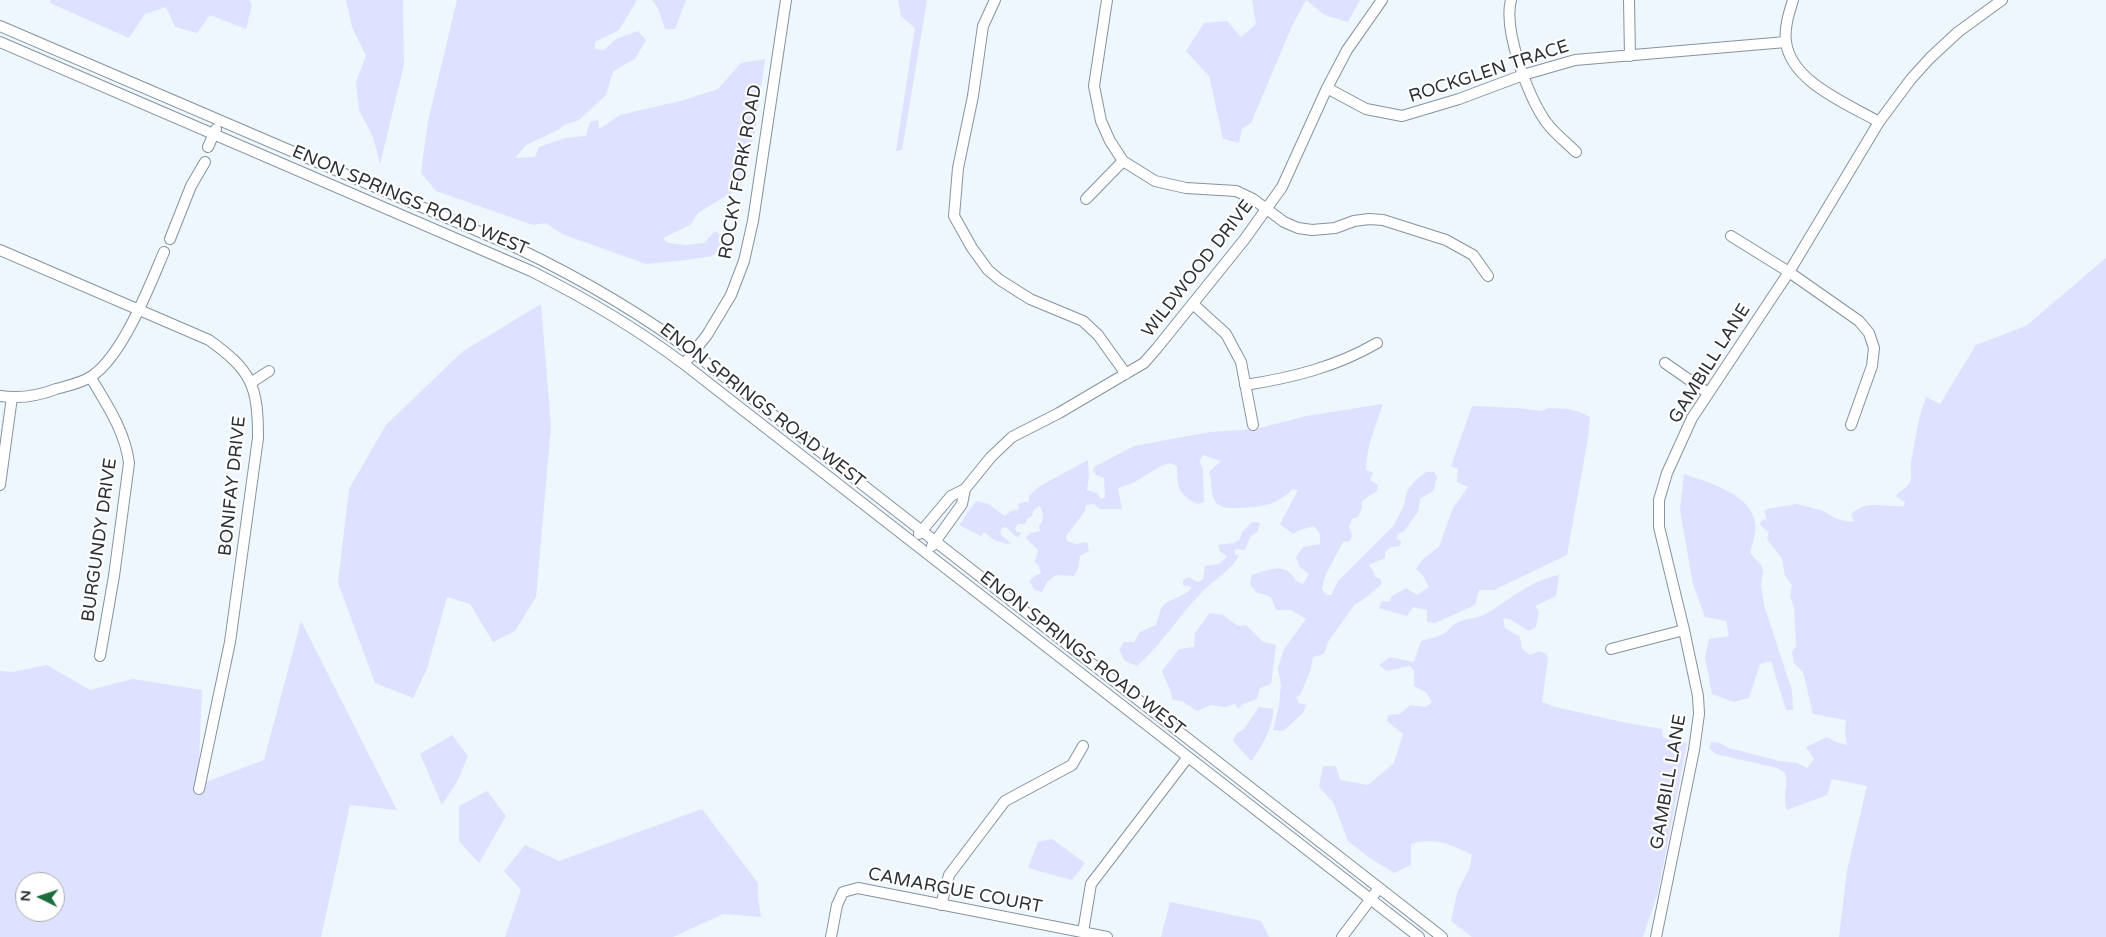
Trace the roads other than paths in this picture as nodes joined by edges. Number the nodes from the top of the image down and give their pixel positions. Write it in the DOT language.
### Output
graph roads {
  1 [pos="786,0"];
  2 [pos="995,0"];
  3 [pos="1107,0"];
  4 [pos="1382,0"];
  5 [pos="1510,0"];
  6 [pos="1629,0"];
  7 [pos="1793,0"];
  8 [pos="2002,0"];
  9 [pos="0,26"];
  10 [pos="0,42"];
  11 [pos="1786,42"];
  12 [pos="1630,56"];
  13 [pos="1523,75"];
  14 [pos="1327,88"];
  15 [pos="220,120"];
  16 [pos="1879,122"];
  17 [pos="213,134"];
  18 [pos="208,147"];
  19 [pos="1576,152"];
  20 [pos="1123,161"];
  21 [pos="205,162"];
  22 [pos="1086,200"];
  23 [pos="1266,208"];
  24 [pos="1731,236"];
  25 [pos="170,240"];
  26 [pos="0,250"];
  27 [pos="164,252"];
  28 [pos="1789,272"];
  29 [pos="1488,276"];
  30 [pos="1193,304"];
  31 [pos="139,310"];
  32 [pos="1377,343"];
  33 [pos="694,353"];
  34 [pos="684,364"];
  35 [pos="1665,364"];
  36 [pos="269,371"];
  37 [pos="1126,374"];
  38 [pos="91,378"];
  39 [pos="252,382"];
  40 [pos="1245,385"];
  41 [pos="1708,393"];
  42 [pos="0,396"];
  43 [pos="12,397"];
  44 [pos="1253,425"];
  45 [pos="1851,425"];
  46 [pos="0,485"];
  47 [pos="965,489"];
  48 [pos="922,530"];
  49 [pos="936,541"];
  50 [pos="912,542"];
  51 [pos="926,553"];
  52 [pos="1684,630"];
  53 [pos="1611,649"];
  54 [pos="100,656"];
  55 [pos="1083,746"];
  56 [pos="1188,757"];
  57 [pos="199,789"];
  58 [pos="1380,888"];
  59 [pos="1370,899"];
  60 [pos="941,905"];
  61 [pos="1083,932"];
  62 [pos="831,937"];
  63 [pos="1107,937"];
  64 [pos="1342,937"];
  65 [pos="1419,937"];
  66 [pos="1442,937"];
  67 [pos="1656,937"];
  1 -- 33 [label="street, ROCKY FORK ROAD"];
  2 -- 37 [label="street"];
  3 -- 20 [label="street"];
  4 -- 14 [label="street, WILDWOOD DRIVE"];
  5 -- 13 [label="street"];
  6 -- 12 [label="street"];
  7 -- 11 [label="street"];
  8 -- 16 [label="street, GAMBILL LANE"];
  9 -- 15 [label="street, ENON SPRINGS ROAD WEST"];
  10 -- 17 [label="street, ENON SPRINGS ROAD WEST"];
  11 -- 12 [label="street, ROCKGLEN TRACE"];
  11 -- 16 [label="street"];
  12 -- 13 [label="street, ROCKGLEN TRACE"];
  13 -- 14 [label="street, ROCKGLEN TRACE"];
  13 -- 19 [label="street"];
  14 -- 23 [label="street, WILDWOOD DRIVE"];
  15 -- 17 [label="street"];
  15 -- 33 [label="street, ENON SPRINGS ROAD WEST"];
  16 -- 28 [label="street, GAMBILL LANE"];
  17 -- 18 [label="street"];
  17 -- 34 [label="street, ENON SPRINGS ROAD WEST"];
  20 -- 22 [label="street"];
  20 -- 23 [label="street"];
  21 -- 25 [label="street"];
  23 -- 29 [label="street"];
  23 -- 30 [label="street, WILDWOOD DRIVE"];
  24 -- 28 [label="street"];
  26 -- 31 [label="street, BONIFAY DRIVE"];
  27 -- 31 [label="street"];
  28 -- 41 [label="street, GAMBILL LANE"];
  28 -- 45 [label="street"];
  30 -- 37 [label="street, WILDWOOD DRIVE"];
  30 -- 40 [label="street"];
  31 -- 38 [label="street"];
  31 -- 39 [label="street, BONIFAY DRIVE"];
  32 -- 40 [label="street"];
  33 -- 34 [label="street, ROCKY FORK ROAD"];
  33 -- 48 [label="street, ENON SPRINGS ROAD WEST"];
  34 -- 50 [label="street, ENON SPRINGS ROAD WEST"];
  35 -- 41 [label="street"];
  36 -- 39 [label="street"];
  37 -- 47 [label="street, WILDWOOD DRIVE"];
  38 -- 43 [label="street"];
  38 -- 54 [label="street, BURGUNDY DRIVE"];
  39 -- 57 [label="street, BONIFAY DRIVE"];
  40 -- 44 [label="street"];
  41 -- 52 [label="street, GAMBILL LANE"];
  42 -- 43 [label="street"];
  43 -- 46 [label="street"];
  47 -- 48 [label="street, WILDWOOD DRIVE"];
  47 -- 49 [label="street, WILDWOOD DRIVE"];
  48 -- 49 [label="street, ENON SPRINGS ROAD WEST"];
  48 -- 50 [label="street, WILDWOOD DRIVE"];
  49 -- 51 [label="street, WILDWOOD DRIVE"];
  49 -- 58 [label="street, ENON SPRINGS ROAD WEST"];
  50 -- 51 [label="street, ENON SPRINGS ROAD WEST"];
  51 -- 56 [label="street, ENON SPRINGS ROAD WEST"];
  52 -- 53 [label="street"];
  52 -- 67 [label="street, GAMBILL LANE"];
  55 -- 60 [label="street"];
  56 -- 59 [label="street, ENON SPRINGS ROAD WEST"];
  56 -- 61 [label="street"];
  58 -- 59 [label="street"];
  58 -- 66 [label="street, ENON SPRINGS ROAD WEST"];
  59 -- 64 [label="street"];
  59 -- 65 [label="street, ENON SPRINGS ROAD WEST"];
  60 -- 61 [label="street, CAMARGUE COURT"];
  60 -- 62 [label="street, CAMARGUE COURT"];
  61 -- 63 [label="street, CAMARGUE COURT"];
}
